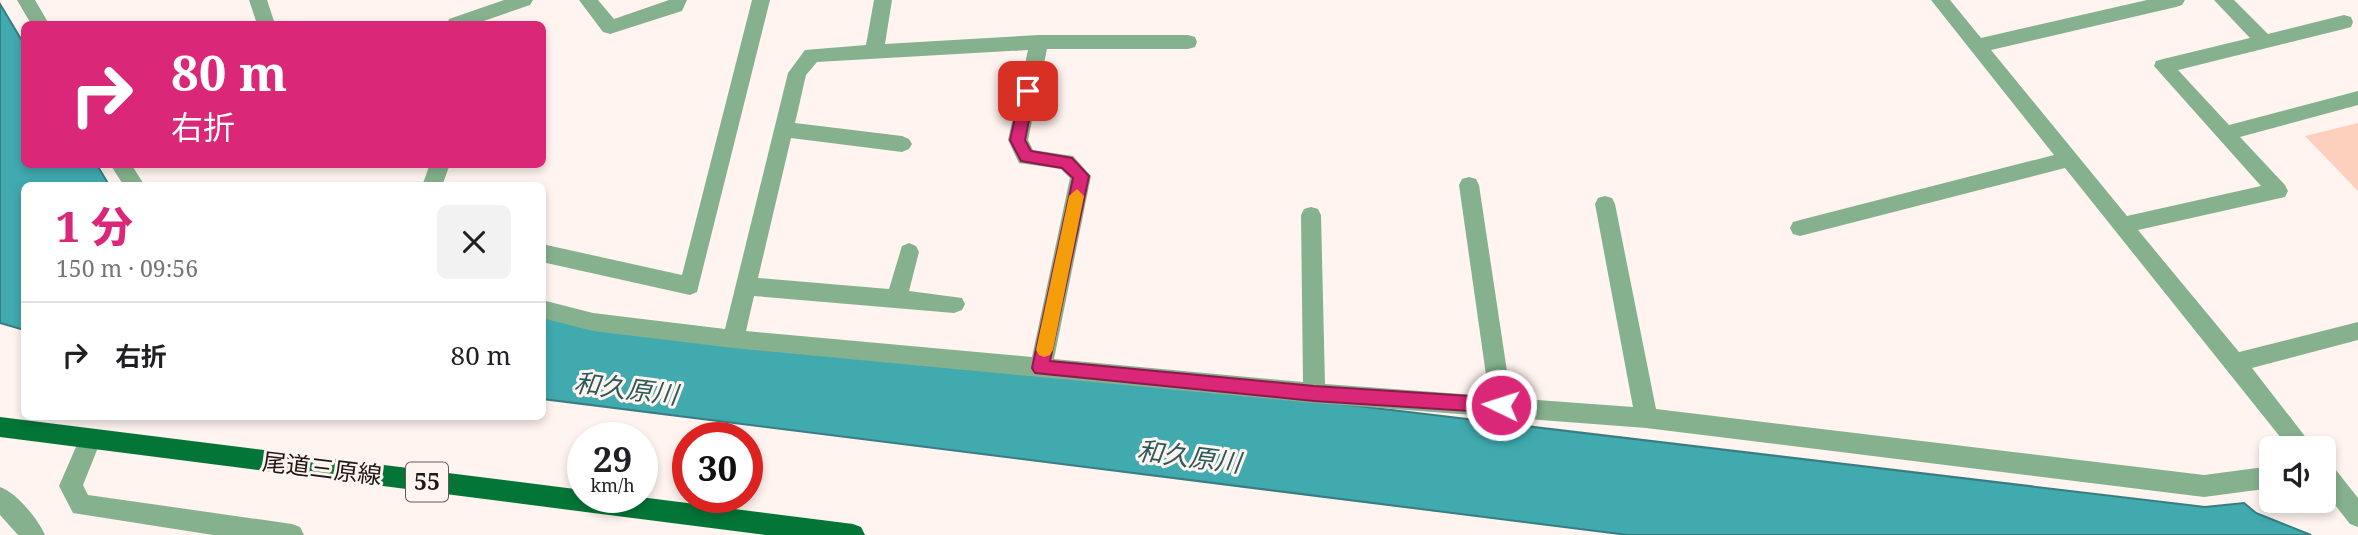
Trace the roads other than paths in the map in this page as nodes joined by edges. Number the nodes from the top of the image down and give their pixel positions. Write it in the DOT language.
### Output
graph roads {
  1 [pos="26,0"];
  2 [pos="258,0"];
  3 [pos="524,0"];
  4 [pos="588,0"];
  5 [pos="678,0"];
  6 [pos="761,0"];
  7 [pos="883,0"];
  8 [pos="1940,0"];
  9 [pos="2176,0"];
  10 [pos="2223,0"];
  11 [pos="38,21"];
  12 [pos="265,21"];
  13 [pos="464,21"];
  14 [pos="2344,22"];
  15 [pos="1039,41"];
  16 [pos="2264,41"];
  17 [pos="1188,42"];
  18 [pos="1977,46"];
  19 [pos="874,51"];
  20 [pos="2358,98"];
  21 [pos="784,129"];
  22 [pos="2226,134"];
  23 [pos="902,144"];
  24 [pos="2069,159"];
  25 [pos="1469,186"];
  26 [pos="1605,204"];
  27 [pos="1311,215"];
  28 [pos="2122,225"];
  29 [pos="1800,228"];
  30 [pos="909,252"];
  31 [pos="546,254"];
  32 [pos="746,286"];
  33 [pos="897,298"];
  34 [pos="954,304"];
  35 [pos="546,310"];
  36 [pos="2358,331"];
  37 [pos="733,339"];
  38 [pos="2234,363"];
  39 [pos="1041,368"];
  40 [pos="1314,393"];
  41 [pos="1501,405"];
  42 [pos="1646,418"];
  43 [pos="0,427"];
  44 [pos="2293,436"];
  45 [pos="90,440"];
  46 [pos="2259,479"];
  47 [pos="2336,488"];
  48 [pos="0,498"];
  49 [pos="2358,516"];
  50 [pos="33,535"];
  51 [pos="292,535"];
  52 [pos="853,535"];
  1 -- 11 [label="street"];
  2 -- 12 [label="street"];
  3 -- 13 [label="street"];
  4 -- 5 [label="street"];
  6 -- 31 [label="street"];
  7 -- 19 [label="street"];
  8 -- 18 [label="street"];
  9 -- 18 [label="street"];
  10 -- 16 [label="street"];
  14 -- 16 [label="street"];
  15 -- 17 [label="street"];
  15 -- 19 [label="street"];
  15 -- 39 [label="street"];
  16 -- 22 [label="street"];
  18 -- 24 [label="street"];
  19 -- 21 [label="street"];
  20 -- 22 [label="street"];
  21 -- 23 [label="street"];
  21 -- 32 [label="street"];
  22 -- 28 [label="street"];
  24 -- 28 [label="street"];
  24 -- 29 [label="street"];
  25 -- 41 [label="street"];
  26 -- 42 [label="street"];
  27 -- 40 [label="street"];
  28 -- 38 [label="street"];
  30 -- 33 [label="street"];
  32 -- 33 [label="street"];
  32 -- 37 [label="street"];
  33 -- 34 [label="street"];
  35 -- 37 [label="street"];
  36 -- 38 [label="street"];
  37 -- 39 [label="street"];
  38 -- 44 [label="street"];
  39 -- 40 [label="street"];
  40 -- 41 [label="street"];
  41 -- 42 [label="street"];
  42 -- 46 [label="street"];
  43 -- 45 [label="main road, 尾道三原線 / 55"];
  45 -- 51 [label="street"];
  45 -- 52 [label="main road, 尾道三原線 / 55"];
  47 -- 49 [label="street"];
  48 -- 50 [label="street"];
}
